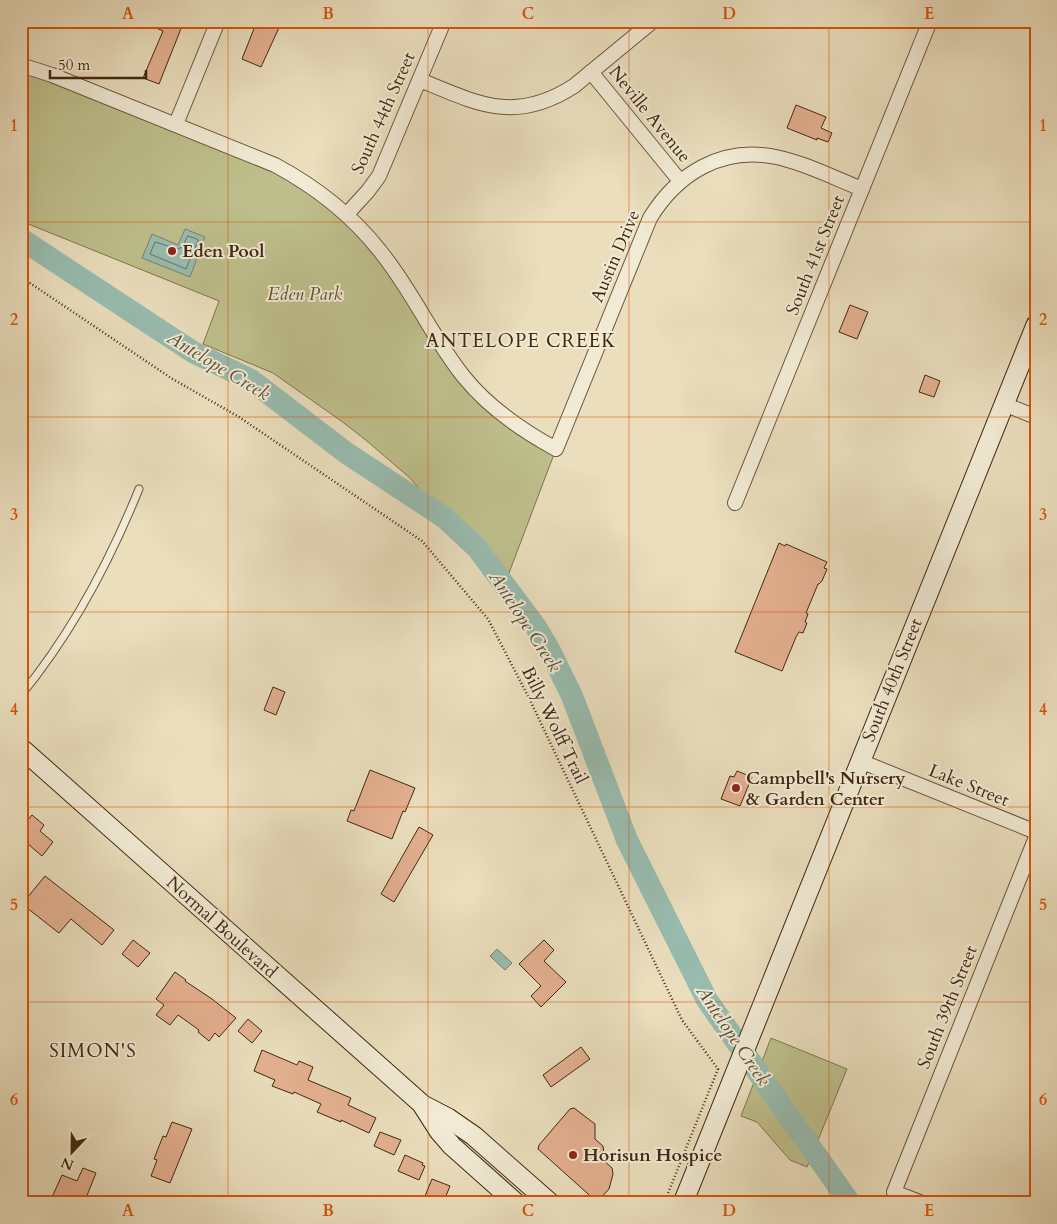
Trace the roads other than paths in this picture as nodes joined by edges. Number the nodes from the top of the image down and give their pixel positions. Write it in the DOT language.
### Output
graph roads {
  1 [pos="218,21"];
  2 [pos="444,21"];
  3 [pos="652,21"];
  4 [pos="930,21"];
  5 [pos="21,65"];
  6 [pos="591,72"];
  7 [pos="420,80"];
  8 [pos="176,124"];
  9 [pos="680,181"];
  10 [pos="862,190"];
  11 [pos="347,214"];
  12 [pos="1036,325"];
  13 [pos="1004,404"];
  14 [pos="1036,417"];
  15 [pos="139,489"];
  16 [pos="735,504"];
  17 [pos="21,695"];
  18 [pos="21,748"];
  19 [pos="860,761"];
  20 [pos="1036,832"];
  21 [pos="1036,837"];
  22 [pos="423,1105"];
  23 [pos="516,1203"];
  24 [pos="550,1203"];
  25 [pos="683,1203"];
  26 [pos="922,1203"];
  1 -- 8 [label="street"];
  2 -- 7 [label="street, South 44th Street"];
  3 -- 6 [label="street"];
  4 -- 10 [label="street, South 41st Street"];
  5 -- 8 [label="street"];
  6 -- 7 [label="street"];
  6 -- 9 [label="street, Neville Avenue"];
  7 -- 11 [label="street, South 44th Street"];
  8 -- 11 [label="street"];
  9 -- 10 [label="street, Austin Drive"];
  9 -- 11 [label="street, Austin Drive"];
  10 -- 16 [label="street, South 41st Street"];
  12 -- 13 [label="main road, South 40th Street"];
  13 -- 14 [label="street"];
  13 -- 19 [label="main road, South 40th Street"];
  15 -- 17 [label="lane"];
  18 -- 22 [label="main road, Normal Boulevard"];
  19 -- 20 [label="street, Lake Street"];
  19 -- 25 [label="main road, South 40th Street"];
  21 -- 26 [label="street, South 39th Street"];
  22 -- 23 [label="main road, Normal Boulevard"];
  22 -- 24 [label="main road, Normal Boulevard"];
}
